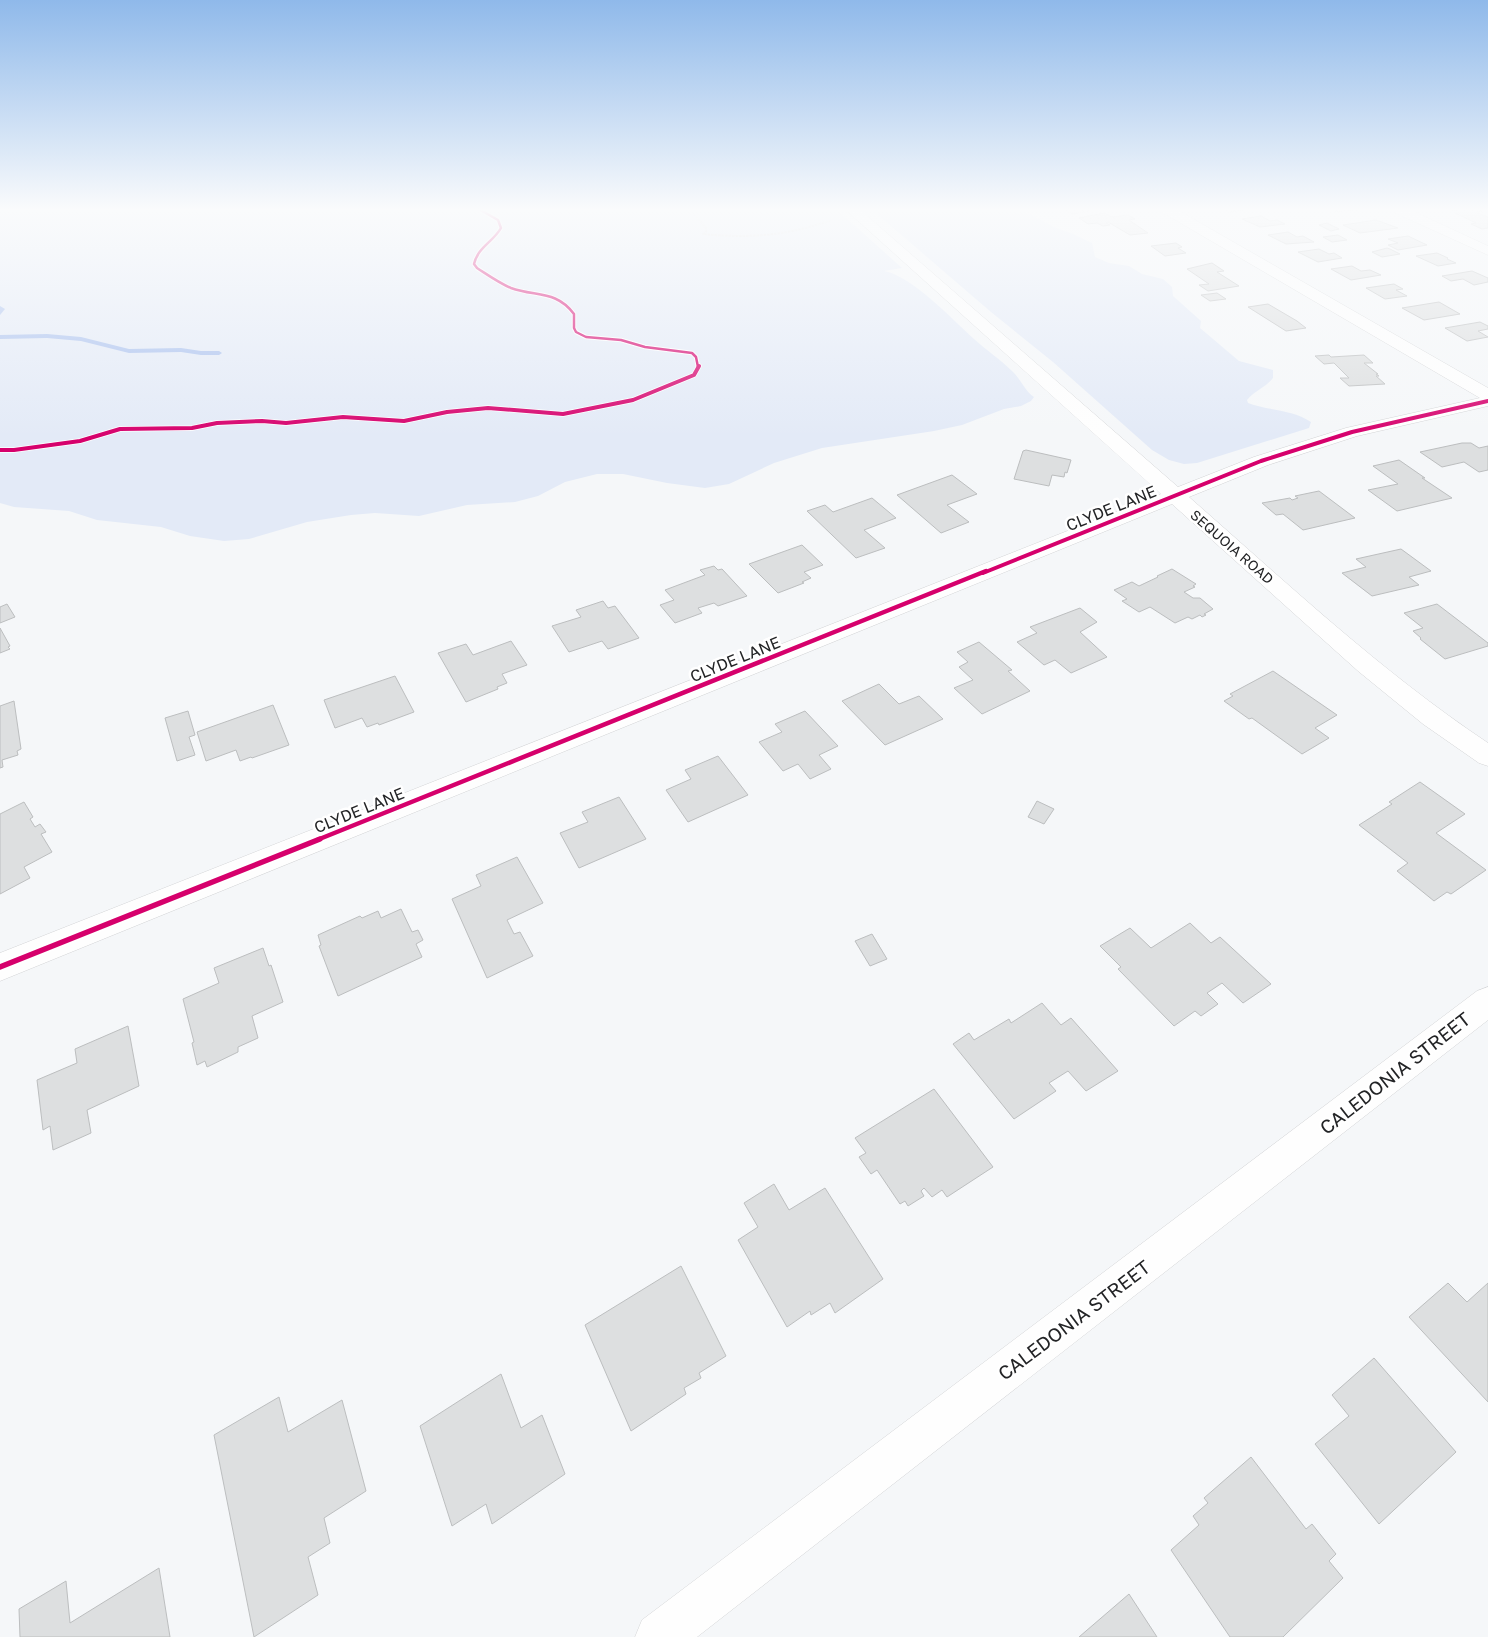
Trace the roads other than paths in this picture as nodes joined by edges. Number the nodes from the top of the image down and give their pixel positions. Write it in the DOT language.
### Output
graph roads {
  1 [pos="936,284"];
  2 [pos="1296,284"];
  3 [pos="1488,396"];
  4 [pos="1488,401"];
  5 [pos="1174,496"];
  6 [pos="1488,756"];
  7 [pos="0,967"];
  8 [pos="1488,1001"];
  9 [pos="659,1637"];
  1 -- 5 [label="street, SEQUOIA ROAD"];
  2 -- 3 [label="street"];
  4 -- 5 [label="street, CLYDE LANE"];
  5 -- 6 [label="street, SEQUOIA ROAD"];
  5 -- 7 [label="street, CLYDE LANE"];
  8 -- 9 [label="street, CALEDONIA STREET"];
}
